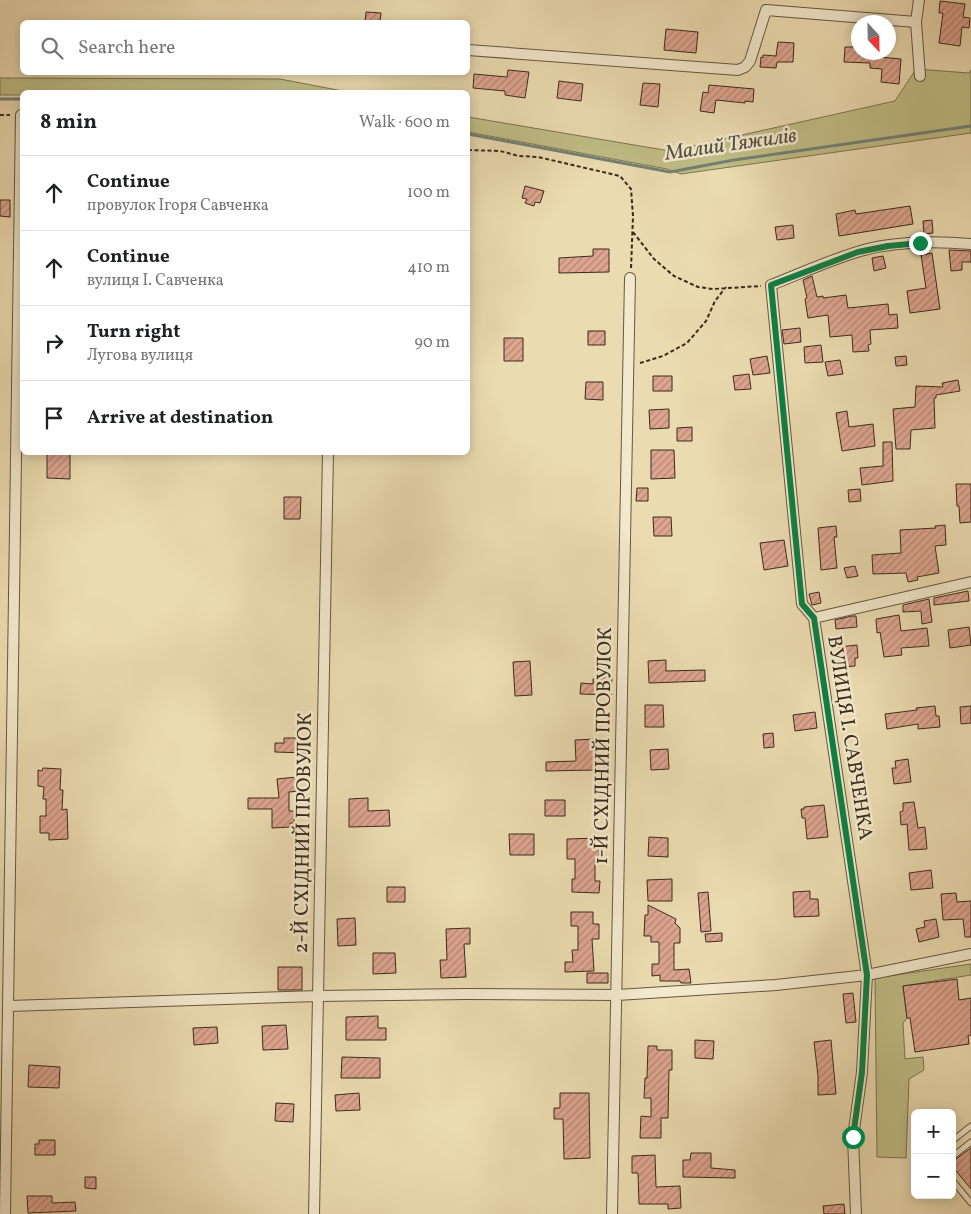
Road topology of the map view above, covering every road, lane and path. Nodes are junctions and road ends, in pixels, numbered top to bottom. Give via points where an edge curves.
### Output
1 (919, 0) edge
2 (916, 22) junction
3 (470, 50) edge
4 (920, 76) dead end
5 (470, 150) edge
6 (632, 232) junction
7 (971, 244) edge
8 (20, 258) edge
9 (630, 278) joint
10 (771, 285) junction
11 (726, 287) junction
12 (629, 368) junction
13 (328, 455) edge
14 (971, 582) edge
15 (814, 618) junction
16 (971, 954) edge
17 (867, 975) junction
18 (616, 995) junction
19 (318, 996) junction
20 (9, 1006) junction
21 (971, 1126) edge
22 (956, 1138) edge
23 (971, 1142) edge
24 (956, 1154) edge
25 (956, 1185) edge
26 (971, 1203) edge
27 (5, 1214) edge
28 (314, 1214) edge
29 (612, 1214) edge
30 (856, 1214) edge

1 - 2 street
2 - 3 street via 766,10 750,61 738,70
2 - 4 street
5 - 6 path via 538,157 620,176 632,189
6 - 9 path
6 - 11 path via 654,259 674,276 698,287
7 - 10 street via 920,243 873,248
8 - 20 street
9 - 12 street, 1-Й СХІДНИЙ ПРОВУЛОК
10 - 11 path
10 - 15 street, ВУЛИЦЯ І. САВЧЕНКА via 802,604
11 - 12 path via 687,343
12 - 18 street, 1-Й СХІДНИЙ ПРОВУЛОК
13 - 19 street, 2-Й СХІДНИЙ ПРОВУЛОК
14 - 15 street
15 - 17 street, ВУЛИЦЯ І. САВЧЕНКА
16 - 17 street
17 - 18 street via 776,986
17 - 30 street, ВУЛИЦЯ І. САВЧЕНКА via 862,1072 853,1137
18 - 19 street
18 - 29 street, 1-Й СХІДНИЙ ПРОВУЛОК
19 - 20 street
19 - 28 street, 2-Й СХІДНИЙ ПРОВУЛОК
20 - 27 street
21 - 22 lane
23 - 24 lane
25 - 26 lane

